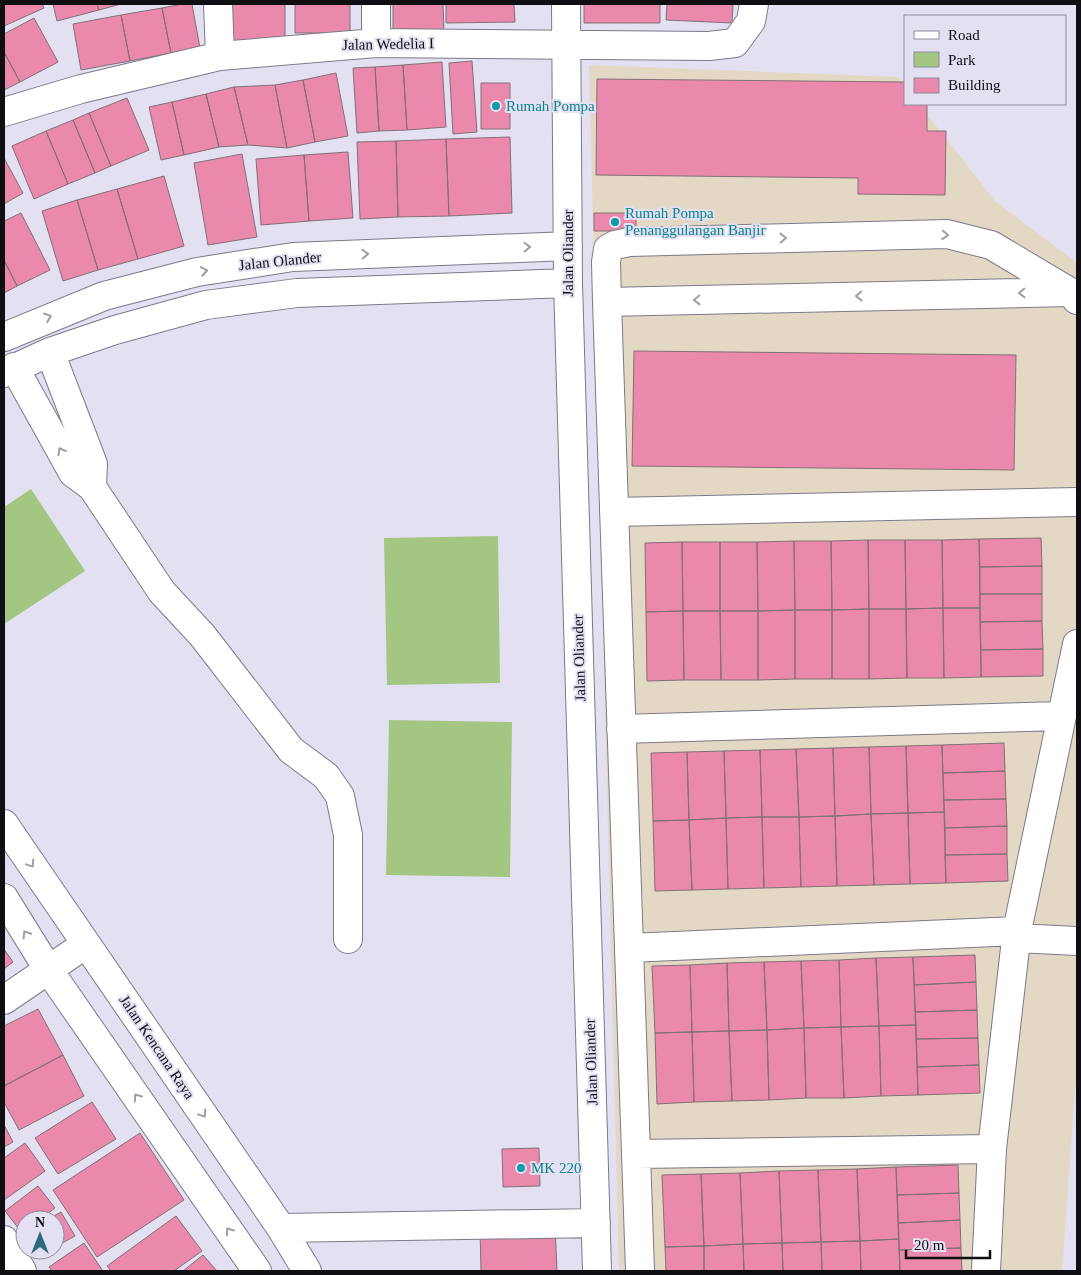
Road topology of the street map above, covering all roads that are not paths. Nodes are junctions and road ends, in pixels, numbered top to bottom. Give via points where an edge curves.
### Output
1 (218, 4) edge
2 (376, 4) edge
3 (566, 4) edge
4 (754, 4) edge
5 (376, 43) junction
6 (567, 44) junction
7 (220, 56) junction
8 (4, 112) edge
9 (568, 246) junction
10 (568, 283) junction
11 (1074, 296) edge
12 (607, 302) junction
13 (4, 337) edge
14 (50, 352) junction
15 (9, 370) edge
16 (74, 411) junction
17 (44, 423) junction
18 (92, 487) junction
19 (1077, 502) edge
20 (614, 512) junction
21 (1077, 644) edge
22 (1062, 716) junction
23 (621, 729) junction
24 (4, 824) edge
25 (4, 898) edge
26 (1077, 924) edge
27 (1017, 930) junction
28 (348, 939) dead end
29 (1077, 941) edge
30 (86, 944) junction
31 (629, 948) junction
32 (48, 969) junction
33 (4, 1000) edge
34 (992, 1149) junction
35 (636, 1154) junction
36 (596, 1223) junction
37 (281, 1228) junction
38 (4, 1240) edge
39 (22, 1271) edge
40 (257, 1271) edge
41 (307, 1271) edge
42 (597, 1271) edge
43 (640, 1271) edge
44 (986, 1271) edge

1 - 7 street
2 - 5 street
3 - 6 street, Jalan Oliander
4 - 6 street, Jalan Wedelia I via 751,21 735,43 709,46
5 - 6 street, Jalan Wedelia I
5 - 7 street, Jalan Wedelia I
6 - 9 street, Jalan Oliander
7 - 8 street, Jalan Wedelia I via 80,89
9 - 10 street, Jalan Oliander
13 -> 9 street, Jalan Olander via 104,296 197,272 294,257
10 - 14 street via 297,293 215,304 115,330
10 - 36 street, Jalan Oliander
11 -> 12 street
12 -> 11 street via 608,250 629,242 947,234 991,245
12 - 20 street
14 - 15 street
14 - 16 street
15 - 17 street
16 - 17 street
16 - 18 street via 94,464
18 -> 17 street via 73,473
18 - 28 street via 162,592 202,635 291,750 326,776 340,796 348,834
19 - 20 street
20 - 23 street
21 - 22 street
22 - 23 street
22 - 27 street
23 - 31 street
24 -> 30 street, Jalan Kencana Raya
32 -> 25 street
26 - 27 street
27 - 29 street
27 - 31 street
27 - 34 street
30 - 32 street
30 -> 37 street, Jalan Kencana Raya
31 - 35 street
32 - 33 street
40 -> 32 street
34 - 35 street
34 - 44 street
35 - 43 street
36 - 37 street
36 - 42 street, Jalan Oliander
37 - 41 street, Jalan Kencana Raya
38 - 39 street

